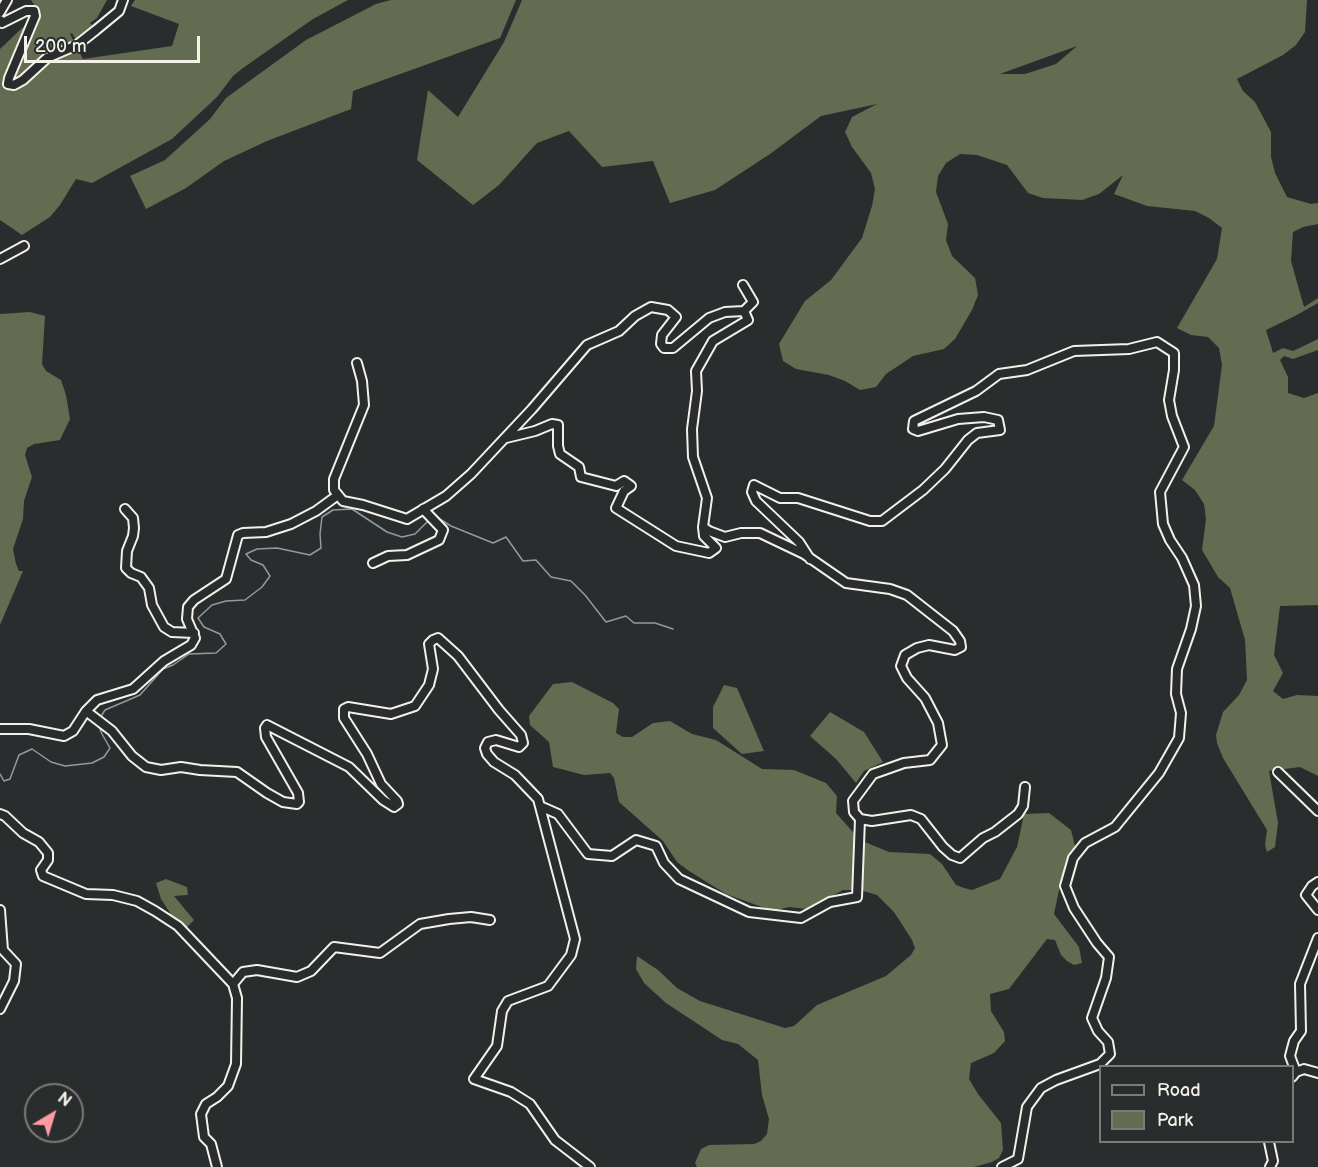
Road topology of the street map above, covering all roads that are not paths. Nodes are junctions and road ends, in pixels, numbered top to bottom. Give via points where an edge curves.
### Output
1 (7, 0) edge
2 (123, 0) edge
3 (0, 12) edge
4 (0, 20) edge
5 (24, 246) dead end
6 (0, 260) edge
7 (743, 285) dead end
8 (744, 311) junction
9 (357, 363) dead end
10 (505, 439) junction
11 (338, 495) junction
12 (125, 508) dead end
13 (423, 509) junction
14 (703, 527) junction
15 (810, 559) junction
16 (373, 563) dead end
17 (194, 633) junction
18 (86, 711) junction
19 (0, 729) edge
20 (1278, 772) dead end
21 (1024, 788) dead end
22 (542, 807) junction
23 (1318, 811) edge
24 (0, 814) edge
25 (860, 819) junction
26 (1318, 882) edge
27 (0, 910) edge
28 (1318, 910) edge
29 (490, 920) dead end
30 (1318, 938) edge
31 (233, 984) junction
32 (0, 1009) edge
33 (1292, 1065) edge
34 (1318, 1073) edge
35 (1294, 1075) edge
36 (1269, 1143) edge
37 (217, 1167) edge
38 (590, 1167) edge
39 (1002, 1167) edge
40 (1270, 1167) edge

1 - 3 street
2 - 4 street via 118,11 77,45 47,58 14,85 8,84 9,78 34,11 2,23
5 - 6 street
7 - 8 street via 753,303
8 - 10 street via 709,318 674,348 661,344 662,335 676,317 668,310 651,308 635,316 619,331 587,345
8 - 14 street via 748,320 713,341 696,371 693,457 707,498
9 - 11 street via 364,405 334,479
10 - 13 street via 463,482
10 - 14 street via 558,425 560,454 579,467 581,477 616,486 624,481 631,486 616,508 676,546 709,554 716,548 704,536
11 - 13 street via 343,501 407,519
11 - 17 street via 291,524 238,535 226,579 188,607 187,619
12 - 17 street via 133,518 134,528 126,568 141,577 149,588 152,605 164,627 172,632
13 - 16 street via 443,530 439,540 407,555 388,556
14 - 15 street via 725,537 760,533
15 - 25 street via 846,583 907,595 960,641 961,647 955,651 929,645 905,655 901,666 938,723 942,745 930,760 904,763 873,774 853,801 854,812
15 - 39 street via 799,542 756,501 754,485 780,498 798,498 882,521 923,490 977,433 1000,430 998,420 984,417 958,419 918,431 914,421 976,391 999,374 1027,370 1074,351 1129,349 1156,342 1174,352 1169,400 1184,447 1160,492 1163,524 1194,585 1196,606 1177,669 1179,738 1159,773 1115,826 1085,843 1072,858 1065,886 1086,928 1108,957 1106,978 1092,1018 1108,1042 1110,1054 1100,1064 1041,1088 1027,1107 1018,1159
17 - 18 street via 191,645 164,661 134,689 97,700
18 - 19 street via 74,731 64,736 30,729
18 - 22 street via 112,731 146,767 237,772 283,802 297,804 298,793 266,736 267,725 350,767 394,807 397,801 381,784 344,718 344,710 348,707 391,714 415,706 429,685 433,669 429,644 438,638 458,656 521,735 523,743 519,747 496,740 488,742 487,754 515,775
20 - 23 street
21 - 25 street via 1023,806 1018,814 960,858 943,847 921,819 911,814 872,821
22 - 25 street via 558,814 588,854 612,856 636,840 656,846 664,863 679,879 749,912 801,918 830,902 857,897
22 - 38 street via 575,939 571,956 548,986 508,1001 502,1011 497,1046 474,1079 511,1092 530,1104 555,1140
24 - 31 street via 48,853 41,870 43,876 86,894 113,895 155,911 178,926
26 - 28 street via 1306,895
27 - 32 street via 3,950 16,964 14,981
29 - 31 street via 449,919 420,924 380,953 334,947 311,971 297,976 257,970 243,972
30 - 33 street via 1300,984 1301,1031 1294,1041
31 - 37 street via 237,998 236,1064 228,1086 206,1104 201,1114 204,1137 211,1144
34 - 35 street via 1304,1069
36 - 40 street via 1273,1161

